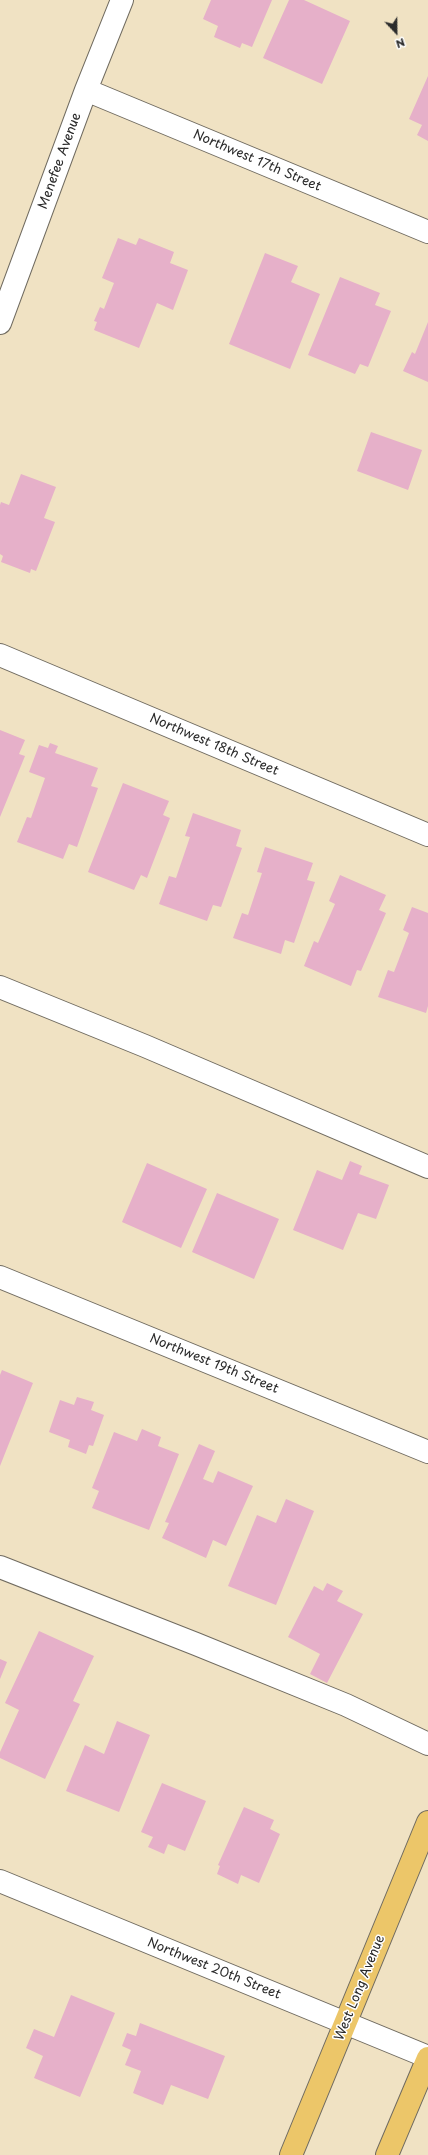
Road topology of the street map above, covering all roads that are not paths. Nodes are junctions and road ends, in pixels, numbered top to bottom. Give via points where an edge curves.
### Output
1 (122, 0) edge
2 (86, 90) junction
3 (428, 232) edge
4 (0, 323) edge
5 (0, 655) edge
6 (428, 835) edge
7 (0, 987) edge
8 (428, 1167) edge
9 (0, 1277) edge
10 (428, 1452) edge
11 (0, 1567) edge
12 (428, 1744) edge
13 (428, 1822) edge
14 (0, 1880) edge
15 (346, 2023) junction
16 (428, 2057) edge
17 (291, 2155) edge
18 (387, 2155) edge

1 - 2 street, Menefee Avenue
2 - 3 street, Northwest 17th Street
2 - 4 street, Menefee Avenue
5 - 6 street, Northwest 18th Street
7 - 8 street
9 - 10 street, Northwest 19th Street
11 - 12 street via 339,1702
13 - 15 main road, West Long Avenue
14 - 15 street, Northwest 20th Street
15 - 16 street, Northwest 20th Street
15 - 17 main road, West Long Avenue
16 - 18 main road

